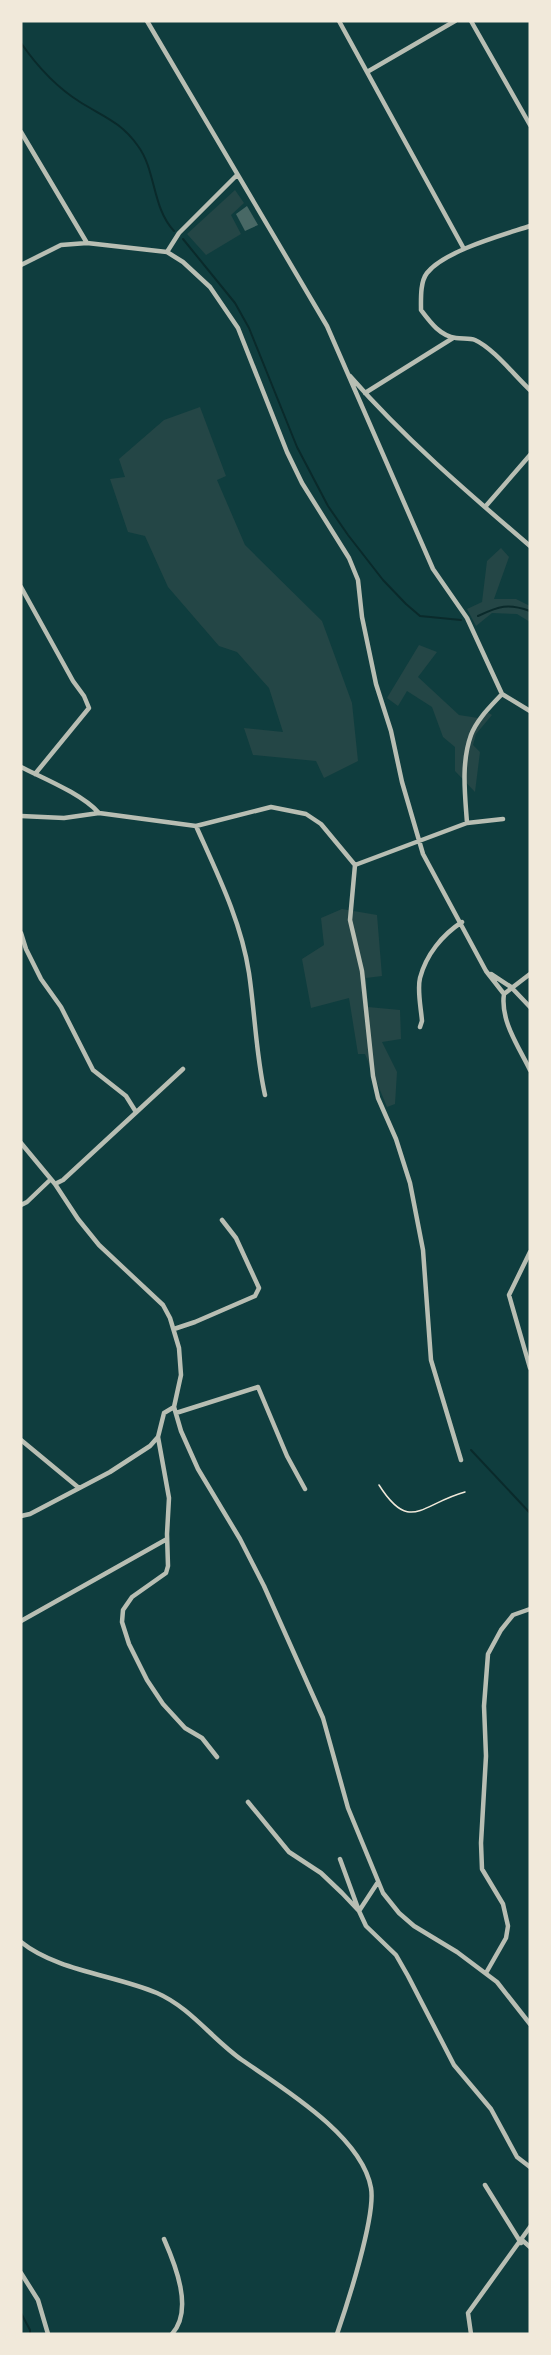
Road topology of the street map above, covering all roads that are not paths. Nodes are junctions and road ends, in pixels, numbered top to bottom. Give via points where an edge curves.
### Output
1 (147, 21) edge
2 (339, 21) edge
3 (454, 21) edge
4 (471, 21) edge
5 (367, 72) junction
6 (530, 125) edge
7 (21, 132) edge
8 (237, 175) junction
9 (530, 225) edge
10 (87, 243) junction
11 (464, 249) junction
12 (167, 252) junction
13 (21, 266) edge
14 (453, 338) junction
15 (346, 372) junction
16 (530, 390) edge
17 (365, 393) junction
18 (530, 455) edge
19 (485, 507) junction
20 (530, 546) edge
21 (21, 586) edge
22 (502, 694) junction
23 (530, 711) edge
24 (21, 767) edge
25 (35, 774) junction
26 (99, 813) junction
27 (21, 816) edge
28 (503, 819) dead end
29 (468, 823) junction
30 (196, 826) junction
31 (418, 840) junction
32 (355, 865) junction
33 (462, 922) junction
34 (21, 933) edge
35 (486, 970) junction
36 (530, 974) edge
37 (511, 987) junction
38 (504, 994) junction
39 (530, 1007) edge
40 (420, 1027) dead end
41 (183, 1069) dead end
42 (530, 1070) edge
43 (265, 1095) dead end
44 (136, 1112) junction
45 (21, 1143) edge
46 (51, 1179) junction
47 (55, 1184) junction
48 (21, 1204) edge
49 (222, 1220) dead end
50 (530, 1252) edge
51 (174, 1329) junction
52 (530, 1368) edge
53 (175, 1410) junction
54 (158, 1437) junction
55 (21, 1440) edge
56 (462, 1460) dead end
57 (79, 1488) junction
58 (305, 1489) dead end
59 (21, 1515) edge
60 (167, 1539) junction
61 (530, 1610) edge
62 (21, 1622) edge
63 (217, 1757) dead end
64 (248, 1802) dead end
65 (340, 1859) dead end
66 (378, 1882) junction
67 (359, 1911) junction
68 (21, 1942) edge
69 (486, 1973) junction
70 (530, 2024) edge
71 (530, 2167) edge
72 (485, 2185) dead end
73 (530, 2227) edge
74 (164, 2239) dead end
75 (521, 2242) junction
76 (530, 2247) edge
77 (21, 2273) edge
78 (48, 2334) edge
79 (174, 2334) edge
80 (337, 2334) edge
81 (471, 2334) edge

1 - 8 street
2 - 5 street
3 - 5 street
4 - 6 street
5 - 11 street
7 - 10 street
8 - 12 street via 179,233
8 - 15 street via 327,326
9 - 11 street
10 - 12 street
10 - 13 street via 61,245
11 - 14 street via 426,274 422,294 421,310 433,326
12 - 31 street via 210,287 238,328 286,452 349,558 358,580 376,684
14 - 16 street via 474,340
14 - 17 street
15 - 17 street
15 - 22 street via 433,569 467,618
17 - 19 street
18 - 19 street
19 - 20 street
21 - 25 street via 89,708
22 - 23 street
22 - 29 street via 481,717 465,759
24 - 25 street
25 - 26 street
26 - 27 street via 64,818
26 - 30 street
28 - 29 street
29 - 31 street
30 - 32 street via 271,807 306,814 321,824
30 - 43 street via 231,904 249,971
31 - 32 street
31 - 33 street
32 - 56 street via 350,920 362,971 373,1076 410,1183 427,1281 431,1360
33 - 35 street
33 - 40 street via 434,947 426,962 419,980
34 - 44 street via 41,979 61,1007 93,1070 126,1096
35 - 37 street
35 - 38 street
36 - 37 street
37 - 38 street
37 - 39 street
38 - 42 street via 506,1022
41 - 44 street
44 - 47 street
45 - 46 street
46 - 47 street
46 - 48 street
47 - 51 street via 99,1245 163,1305
49 - 51 street via 236,1238 260,1288 255,1296
50 - 52 street via 509,1295
51 - 53 street via 181,1375
53 - 54 street via 164,1413
53 - 58 street via 258,1387
53 - 66 street via 198,1469 240,1539 323,1718 348,1808
54 - 57 street via 134,1458
54 - 60 street via 169,1498
55 - 57 street
57 - 59 street
60 - 62 street
60 - 63 street via 166,1573 132,1598 123,1611 122,1622 129,1644 163,1704 185,1728 202,1738
61 - 69 street via 513,1616 488,1654 482,1869 503,1904 508,1926 507,1938
64 - 67 street via 289,1852 321,1873
65 - 67 street
66 - 67 street
66 - 69 street via 399,1913 414,1926
67 - 71 street via 366,1926 396,1955 454,2065 491,2109 517,2157
68 - 80 street via 54,1959 156,1993 187,2011 234,2054 309,2106 352,2149 365,2169 371,2190 370,2215
69 - 70 street
72 - 75 street
73 - 75 street
74 - 79 street via 180,2278 181,2311
75 - 76 street
75 - 81 street via 468,2313
77 - 78 street via 38,2300

